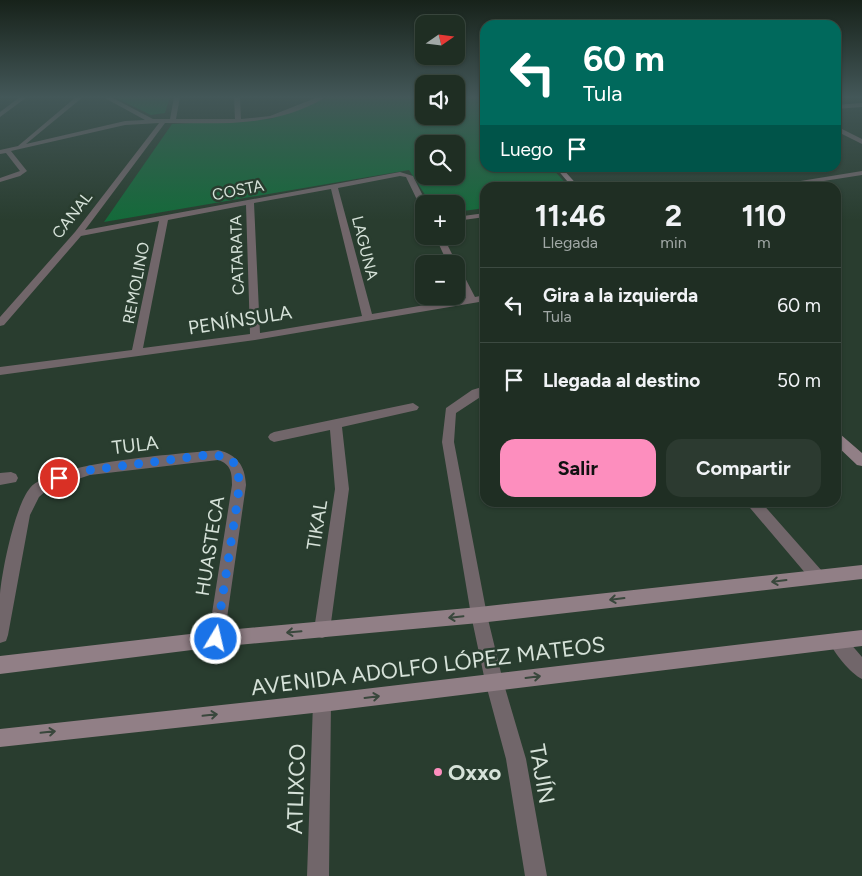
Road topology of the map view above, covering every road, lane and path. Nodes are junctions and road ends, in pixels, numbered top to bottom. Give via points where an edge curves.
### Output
1 (30, 138) edge
2 (59, 138) edge
3 (150, 138) edge
4 (19, 147) junction
5 (4, 151) edge
6 (563, 172) edge
7 (862, 174) edge
8 (0, 180) edge
9 (572, 182) edge
10 (804, 182) edge
11 (334, 185) junction
12 (419, 195) edge
13 (250, 202) junction
14 (480, 216) edge
15 (164, 218) junction
16 (465, 218) edge
17 (78, 234) junction
18 (465, 287) edge
19 (480, 299) edge
20 (472, 300) junction
21 (368, 318) junction
22 (0, 323) edge
23 (254, 337) junction
24 (137, 353) junction
25 (0, 372) edge
26 (480, 392) edge
27 (413, 407) dead end
28 (336, 425) junction
29 (274, 438) dead end
30 (841, 442) edge
31 (233, 461) joint
32 (862, 461) edge
33 (756, 507) edge
34 (862, 572) edge
35 (817, 576) junction
36 (479, 615) junction
37 (322, 630) junction
38 (0, 635) edge
39 (862, 638) edge
40 (216, 639) junction
41 (837, 641) junction
42 (0, 665) edge
43 (862, 670) edge
44 (494, 682) junction
45 (322, 703) junction
46 (0, 738) edge
47 (318, 876) edge
48 (536, 876) edge

1 - 4 street
2 - 4 street
3 - 17 street, CANAL
4 - 5 street
5 - 8 street via 24,170 21,174
6 - 9 main road
7 - 10 street
11 - 12 street, COSTA via 404,174 411,178
11 - 13 street, COSTA
11 - 21 street, LAGUNA
13 - 15 street, COSTA
13 - 23 street, CATARATA
14 - 16 street
15 - 17 street, COSTA
15 - 24 street, REMOLINO
17 - 22 street, CANAL
18 - 20 street
19 - 20 street, PENÍNSULA
20 - 21 street, PENÍNSULA
21 - 23 street, PENÍNSULA
23 - 24 street, PENÍNSULA
24 - 25 street, PENÍNSULA
26 - 36 street, TAJÍN via 450,411 448,442
27 - 28 street
28 - 29 street
28 - 37 street, TIKAL via 342,488
30 - 32 main road
31 - 38 street, TULA via 227,457 207,455 74,474 44,484 34,493 24,514
31 - 40 street, HUASTECA via 239,475 238,497
33 - 35 street
34 - 35 main road
35 -> 36 main road
36 -> 37 main road
36 - 44 street, TAJÍN
37 -> 40 main road
39 - 41 main road, AVENIDA ADOLFO LÓPEZ MATEOS
40 - 42 main road
41 - 43 street
44 -> 41 main road, AVENIDA ADOLFO LÓPEZ MATEOS
45 -> 44 main road, AVENIDA ADOLFO LÓPEZ MATEOS
44 - 48 street, TAJÍN via 516,759
46 -> 45 main road, AVENIDA ADOLFO LÓPEZ MATEOS
45 - 47 street, ATLIXCO

